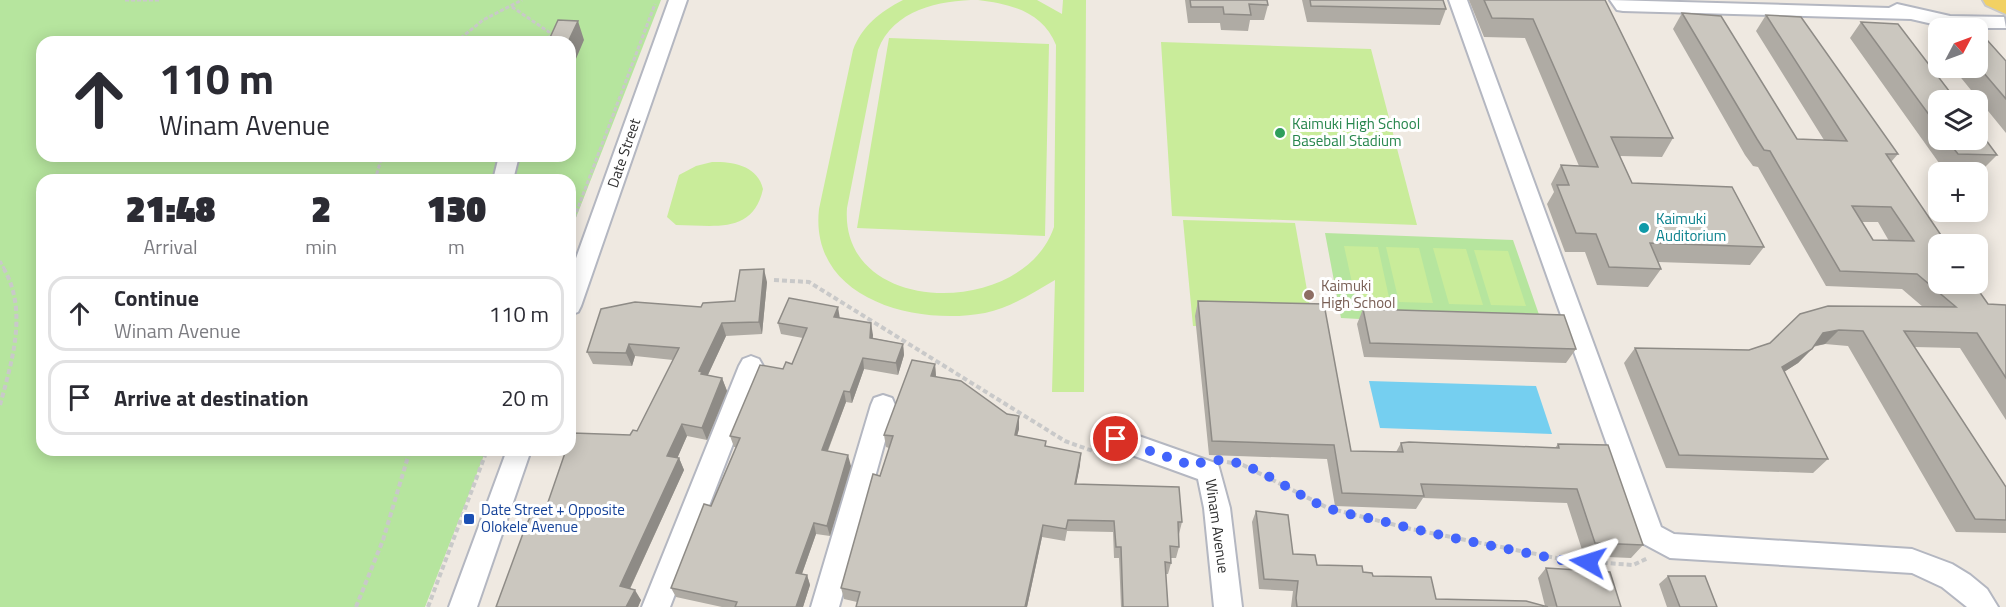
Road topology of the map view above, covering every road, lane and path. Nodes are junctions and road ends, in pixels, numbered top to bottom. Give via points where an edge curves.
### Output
1 (125, 0) edge
2 (159, 0) edge
3 (522, 0) edge
4 (656, 0) edge
5 (678, 0) edge
6 (1458, 0) edge
7 (1619, 0) edge
8 (1876, 0) edge
9 (512, 7) junction
10 (2002, 12) edge
11 (1911, 14) junction
12 (464, 36) edge
13 (550, 36) edge
14 (576, 213) edge
15 (0, 261) edge
16 (774, 280) dead end
17 (576, 289) edge
18 (751, 366) dead end
19 (0, 405) edge
20 (883, 405) dead end
21 (1114, 449) joint
22 (408, 456) edge
23 (485, 456) edge
24 (517, 456) edge
25 (1194, 467) junction
26 (1670, 546) junction
27 (356, 607) edge
28 (428, 607) edge
29 (464, 607) edge
30 (656, 607) edge
31 (825, 607) edge
32 (1228, 607) edge
33 (1984, 607) edge

1 - 2 path
3 - 9 path
4 - 14 path
5 - 17 street, Date Street
6 - 26 street via 1651,535
7 - 11 street via 1623,6
8 - 11 street
9 - 12 path
9 - 13 path
10 - 11 street via 1972,24 1934,22
15 - 19 path via 9,274 17,306 15,349
16 - 21 path via 809,282 1065,441
18 - 30 street
20 - 31 street
21 - 25 street
22 - 27 path via 383,540
23 - 28 path
24 - 29 street
25 - 26 path via 1202,462 1223,461 1243,465 1328,508 1566,561 1633,565
25 - 32 street, Winam Avenue via 1217,508
26 - 33 street via 1912,561 1942,571

